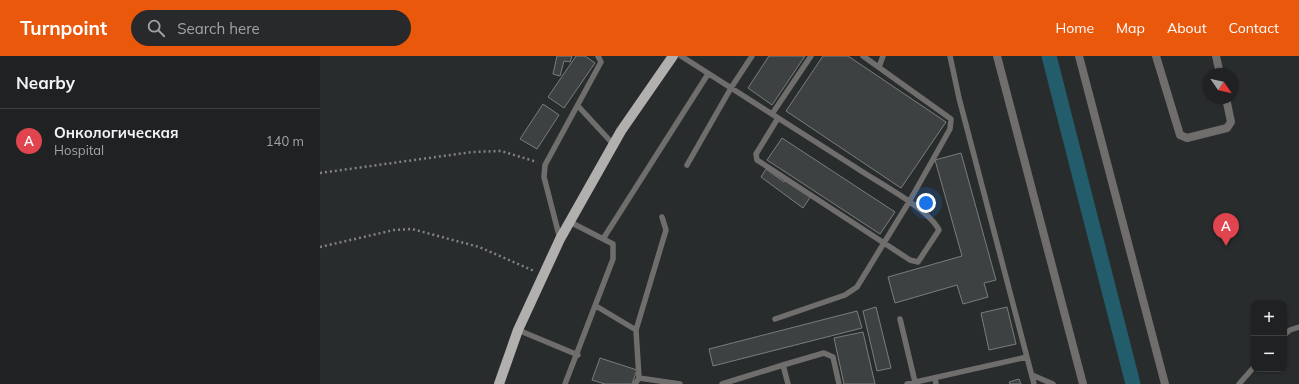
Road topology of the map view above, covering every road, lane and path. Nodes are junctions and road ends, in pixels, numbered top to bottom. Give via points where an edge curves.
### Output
1 (598, 56) edge
2 (672, 56) edge
3 (681, 56) edge
4 (752, 56) edge
5 (811, 56) edge
6 (863, 56) edge
7 (883, 56) edge
8 (950, 56) edge
9 (997, 56) edge
10 (1079, 56) edge
11 (1156, 56) edge
12 (1216, 56) edge
13 (879, 67) junction
14 (1219, 68) edge
15 (708, 74) junction
16 (731, 88) junction
17 (1227, 104) edge
18 (578, 106) junction
19 (772, 114) junction
20 (778, 118) junction
21 (614, 145) junction
22 (545, 165) junction
23 (687, 165) dead end
24 (320, 172) edge
25 (909, 202) junction
26 (662, 217) dead end
27 (570, 222) junction
28 (560, 239) junction
29 (603, 239) junction
30 (884, 243) junction
31 (320, 247) edge
32 (543, 275) junction
33 (596, 306) junction
34 (775, 319) dead end
35 (900, 319) dead end
36 (1299, 327) edge
37 (518, 330) junction
38 (636, 330) junction
39 (1287, 332) edge
40 (578, 355) junction
41 (1027, 357) junction
42 (783, 365) junction
43 (1251, 371) edge
44 (1032, 375) junction
45 (639, 378) junction
46 (935, 378) junction
47 (915, 382) junction
48 (499, 384) edge
49 (565, 384) edge
50 (635, 384) edge
51 (680, 384) edge
52 (722, 384) edge
53 (788, 384) edge
54 (838, 384) edge
55 (907, 384) edge
56 (936, 384) edge
57 (1034, 384) edge
58 (1053, 384) edge
59 (1083, 384) edge
60 (1165, 384) edge
61 (1240, 384) edge

1 - 18 lane via 601,62
2 - 21 main road
3 - 15 lane
4 - 16 lane
5 - 19 lane
6 - 13 lane
7 - 13 lane
8 - 41 lane
9 - 59 street
10 - 60 street
11 - 17 street via 1180,135 1186,138 1226,128 1231,122
12 - 14 street
13 - 25 lane via 952,119 950,129
15 - 16 lane
15 - 29 lane
16 - 19 lane
16 - 23 lane
18 - 21 lane
18 - 22 lane
19 - 20 lane
20 - 25 lane
20 - 30 lane via 756,154 757,160
21 - 27 main road
22 - 24 path via 501,151 472,152
22 - 28 lane via 544,177
25 - 30 lane
25 - 30 lane via 935,222 939,230 918,262 910,260
26 - 38 lane via 666,230
27 - 28 main road
27 - 29 lane
28 - 32 main road
29 - 33 lane via 613,244 613,259
30 - 34 lane via 857,286 845,295
31 - 32 path via 394,230 412,229 479,247
32 - 37 main road
33 - 38 lane
33 - 40 lane
35 - 47 lane
36 - 39 lane
37 - 40 lane
37 - 48 main road
38 - 45 lane
40 - 49 lane
41 - 44 lane
41 - 46 lane
42 - 52 lane
42 - 53 lane
42 - 54 lane via 824,354 833,358
43 - 61 lane
44 - 57 lane
44 - 58 lane
45 - 50 lane
45 - 51 lane
46 - 47 lane
46 - 56 lane
47 - 55 lane

